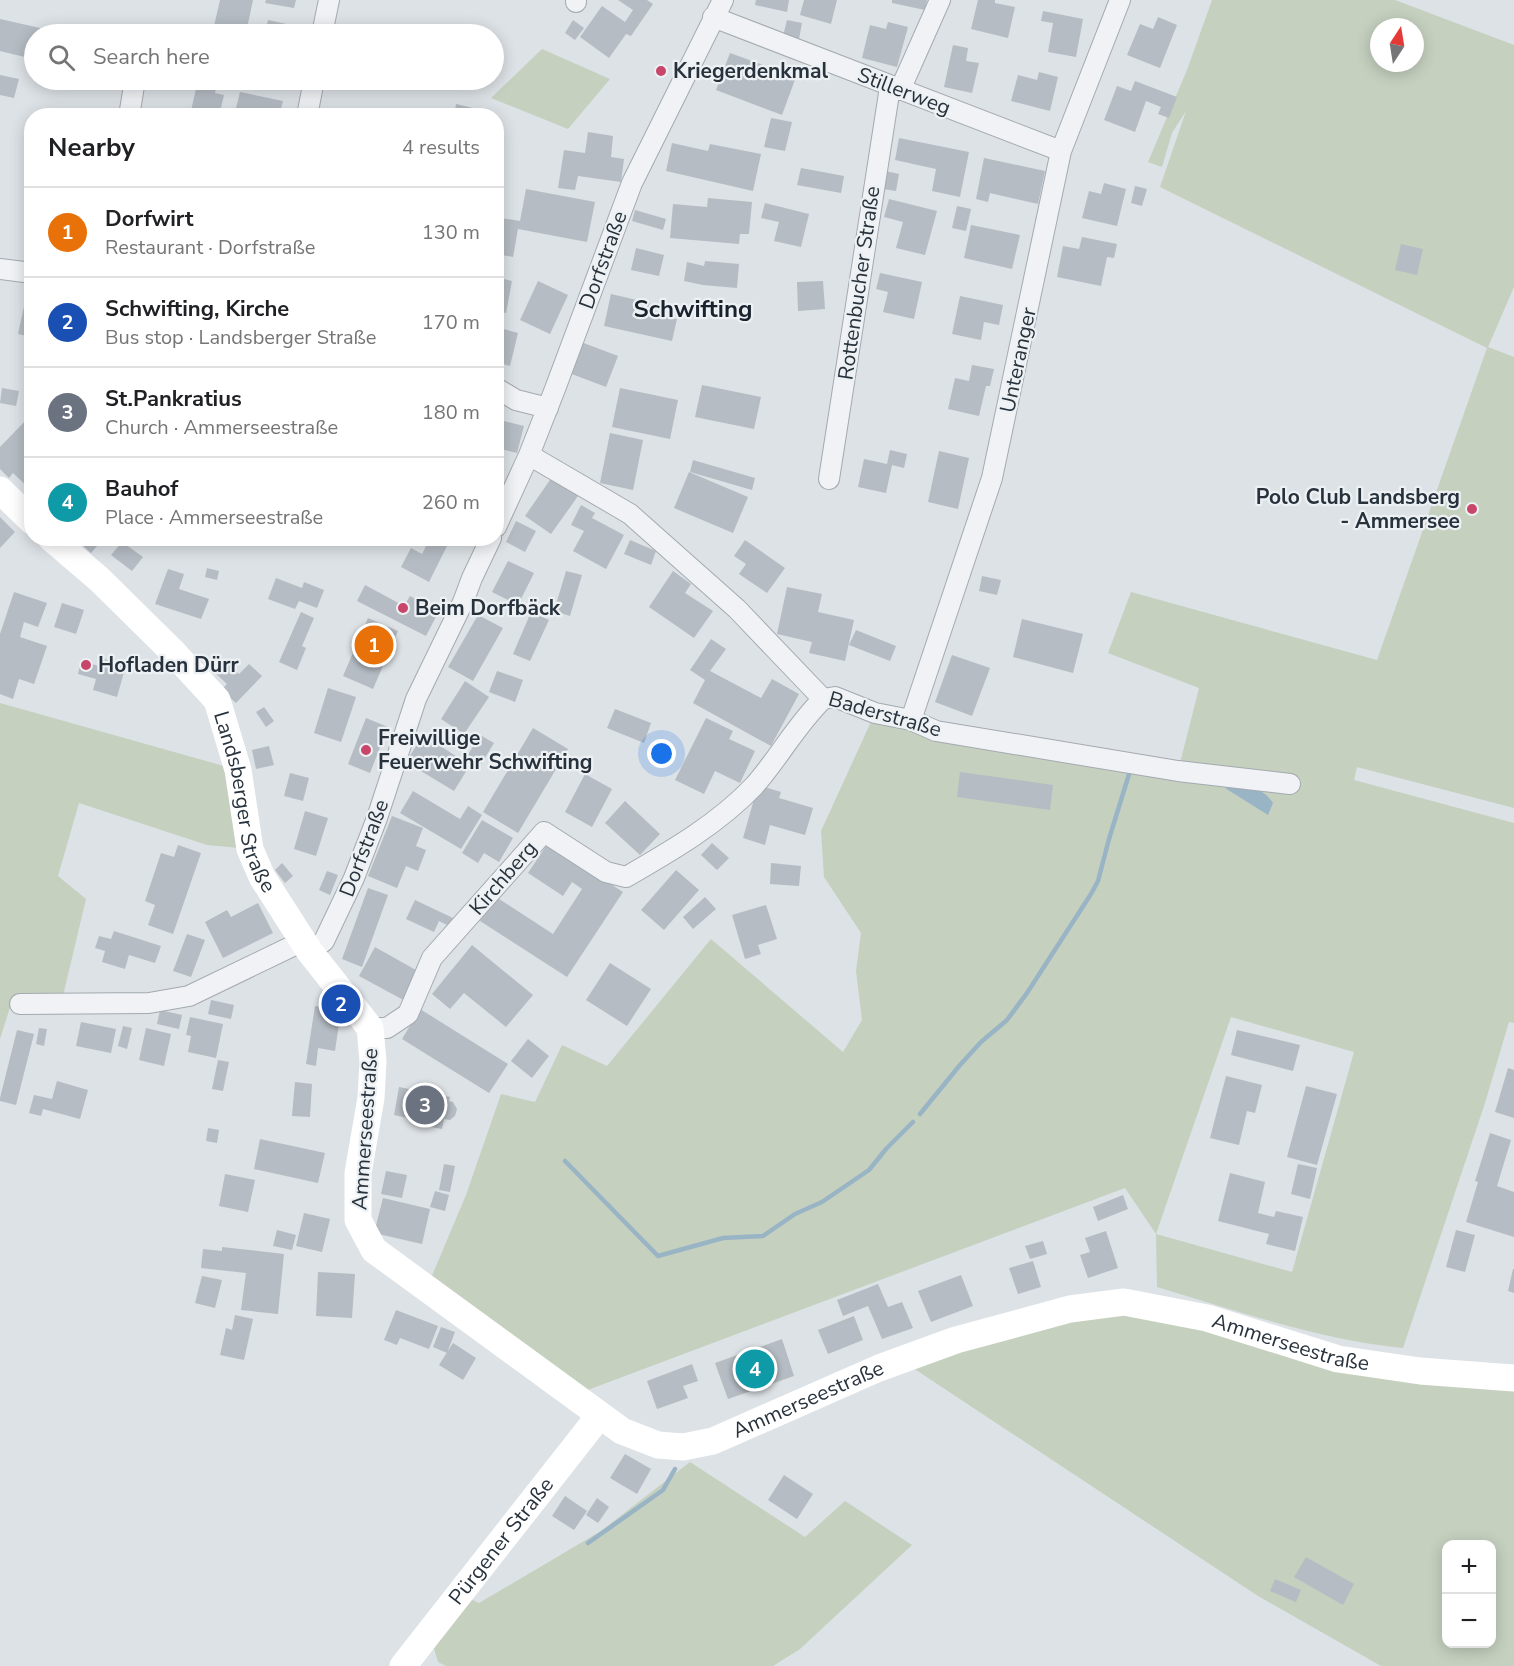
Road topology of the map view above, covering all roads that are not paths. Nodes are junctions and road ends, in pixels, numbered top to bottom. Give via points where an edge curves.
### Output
1 (329, 0) edge
2 (723, 0) edge
3 (940, 0) edge
4 (1120, 0) edge
5 (713, 17) junction
6 (324, 24) edge
7 (895, 88) junction
8 (133, 90) edge
9 (312, 90) edge
10 (130, 108) edge
11 (309, 108) edge
12 (1061, 151) junction
13 (0, 269) edge
14 (24, 272) edge
15 (504, 393) edge
16 (548, 408) junction
17 (529, 455) junction
18 (829, 479) dead end
19 (0, 490) edge
20 (504, 510) edge
21 (24, 513) edge
22 (60, 546) edge
23 (486, 546) edge
24 (824, 699) junction
25 (912, 720) junction
26 (1290, 783) dead end
27 (306, 946) junction
28 (20, 1004) dead end
29 (370, 1028) junction
30 (1514, 1378) edge
31 (600, 1415) junction
32 (403, 1666) edge

1 - 6 street
2 - 5 street, Dorfstraße
3 - 7 street, Rottenbucher Straße
4 - 12 street, Unteranger
5 - 7 street, Stillerweg
5 - 16 street, Dorfstraße via 632,183
7 - 12 street, Stillerweg
7 - 18 street, Rottenbucher Straße
8 - 10 street
9 - 11 street
12 - 25 street, Unteranger via 992,478
13 - 14 street
15 - 16 street
16 - 17 street, Dorfstraße
17 - 20 street, Dorfstraße
17 - 24 street, Baderstraße via 630,514 737,609
19 - 21 street
22 - 27 street, Landsberger Straße via 104,584 217,700 238,770 250,849 262,877
23 - 27 street, Dorfstraße via 464,602 416,699 354,878 324,941
24 - 25 street, Baderstraße via 835,697 875,713
24 - 29 street, Kirchberg via 808,713 755,785 730,808 706,828 626,877 606,872 544,832 432,958 408,1014 387,1028
25 - 26 street, Baderstraße via 936,730 1179,771
27 - 28 street via 189,996 149,1003
27 - 29 street, Landsberger Straße
29 - 31 street, Ammerseestraße via 374,1061 358,1173 358,1220 374,1250
30 - 31 street, Ammerseestraße via 1420,1371 1338,1359 1207,1318 1124,1302 1070,1309 956,1340 879,1368 713,1441 683,1448 658,1445 622,1431
31 - 32 street, Pürgener Straße

